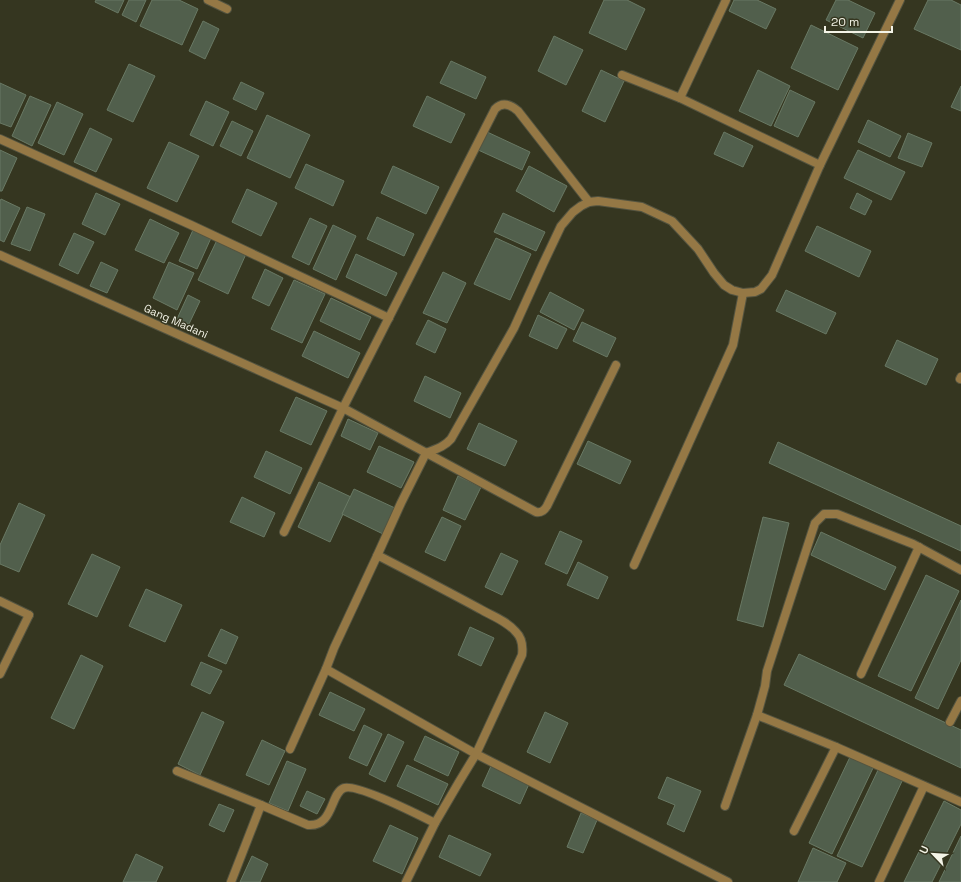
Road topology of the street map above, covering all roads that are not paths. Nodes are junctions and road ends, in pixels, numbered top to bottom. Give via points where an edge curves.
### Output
1 (208, 0) edge
2 (726, 0) edge
3 (900, 0) edge
4 (227, 9) dead end
5 (622, 75) dead end
6 (680, 98) junction
7 (0, 139) edge
8 (820, 165) junction
9 (589, 202) junction
10 (0, 255) edge
11 (743, 293) junction
12 (389, 318) junction
13 (616, 365) dead end
14 (343, 408) junction
15 (426, 453) junction
16 (284, 532) dead end
17 (919, 547) junction
18 (377, 556) junction
19 (634, 566) dead end
20 (961, 570) edge
21 (0, 601) edge
22 (326, 669) junction
23 (0, 674) edge
24 (861, 674) dead end
25 (961, 701) edge
26 (757, 715) junction
27 (950, 722) dead end
28 (836, 748) junction
29 (290, 749) dead end
30 (476, 754) junction
31 (177, 771) dead end
32 (924, 786) junction
33 (961, 802) edge
34 (261, 805) junction
35 (725, 806) dead end
36 (435, 823) junction
37 (794, 831) dead end
38 (231, 882) edge
39 (406, 882) edge
40 (728, 882) edge
41 (879, 882) edge

1 - 4 street
2 - 6 street
3 - 8 street
5 - 6 street
6 - 8 street
7 - 12 street
8 - 11 street via 772,276 761,289
9 - 11 street via 642,207 672,221 698,249 724,285
9 - 12 street via 518,111 505,104 498,106
9 - 15 street via 573,212 561,226 514,328 451,438 441,447
10 - 14 street, Gang Madani
11 - 19 street via 733,345
12 - 14 street
13 - 15 street, Gang Madani via 542,512 536,512
14 - 15 street, Gang Madani
14 - 16 street
15 - 18 street
17 - 20 street
17 - 24 street
17 - 26 street via 837,514 824,514 815,523 767,671
18 - 22 street
18 - 30 street via 509,625 522,641 522,655
21 - 23 street via 29,615
22 - 29 street
22 - 30 street
25 - 27 street
26 - 28 street
26 - 35 street
28 - 32 street
28 - 37 street
30 - 36 street
30 - 40 street
31 - 34 street
32 - 33 street
32 - 41 street
34 - 36 street via 314,826 328,815 341,790 350,788 382,799
34 - 38 street
36 - 39 street

